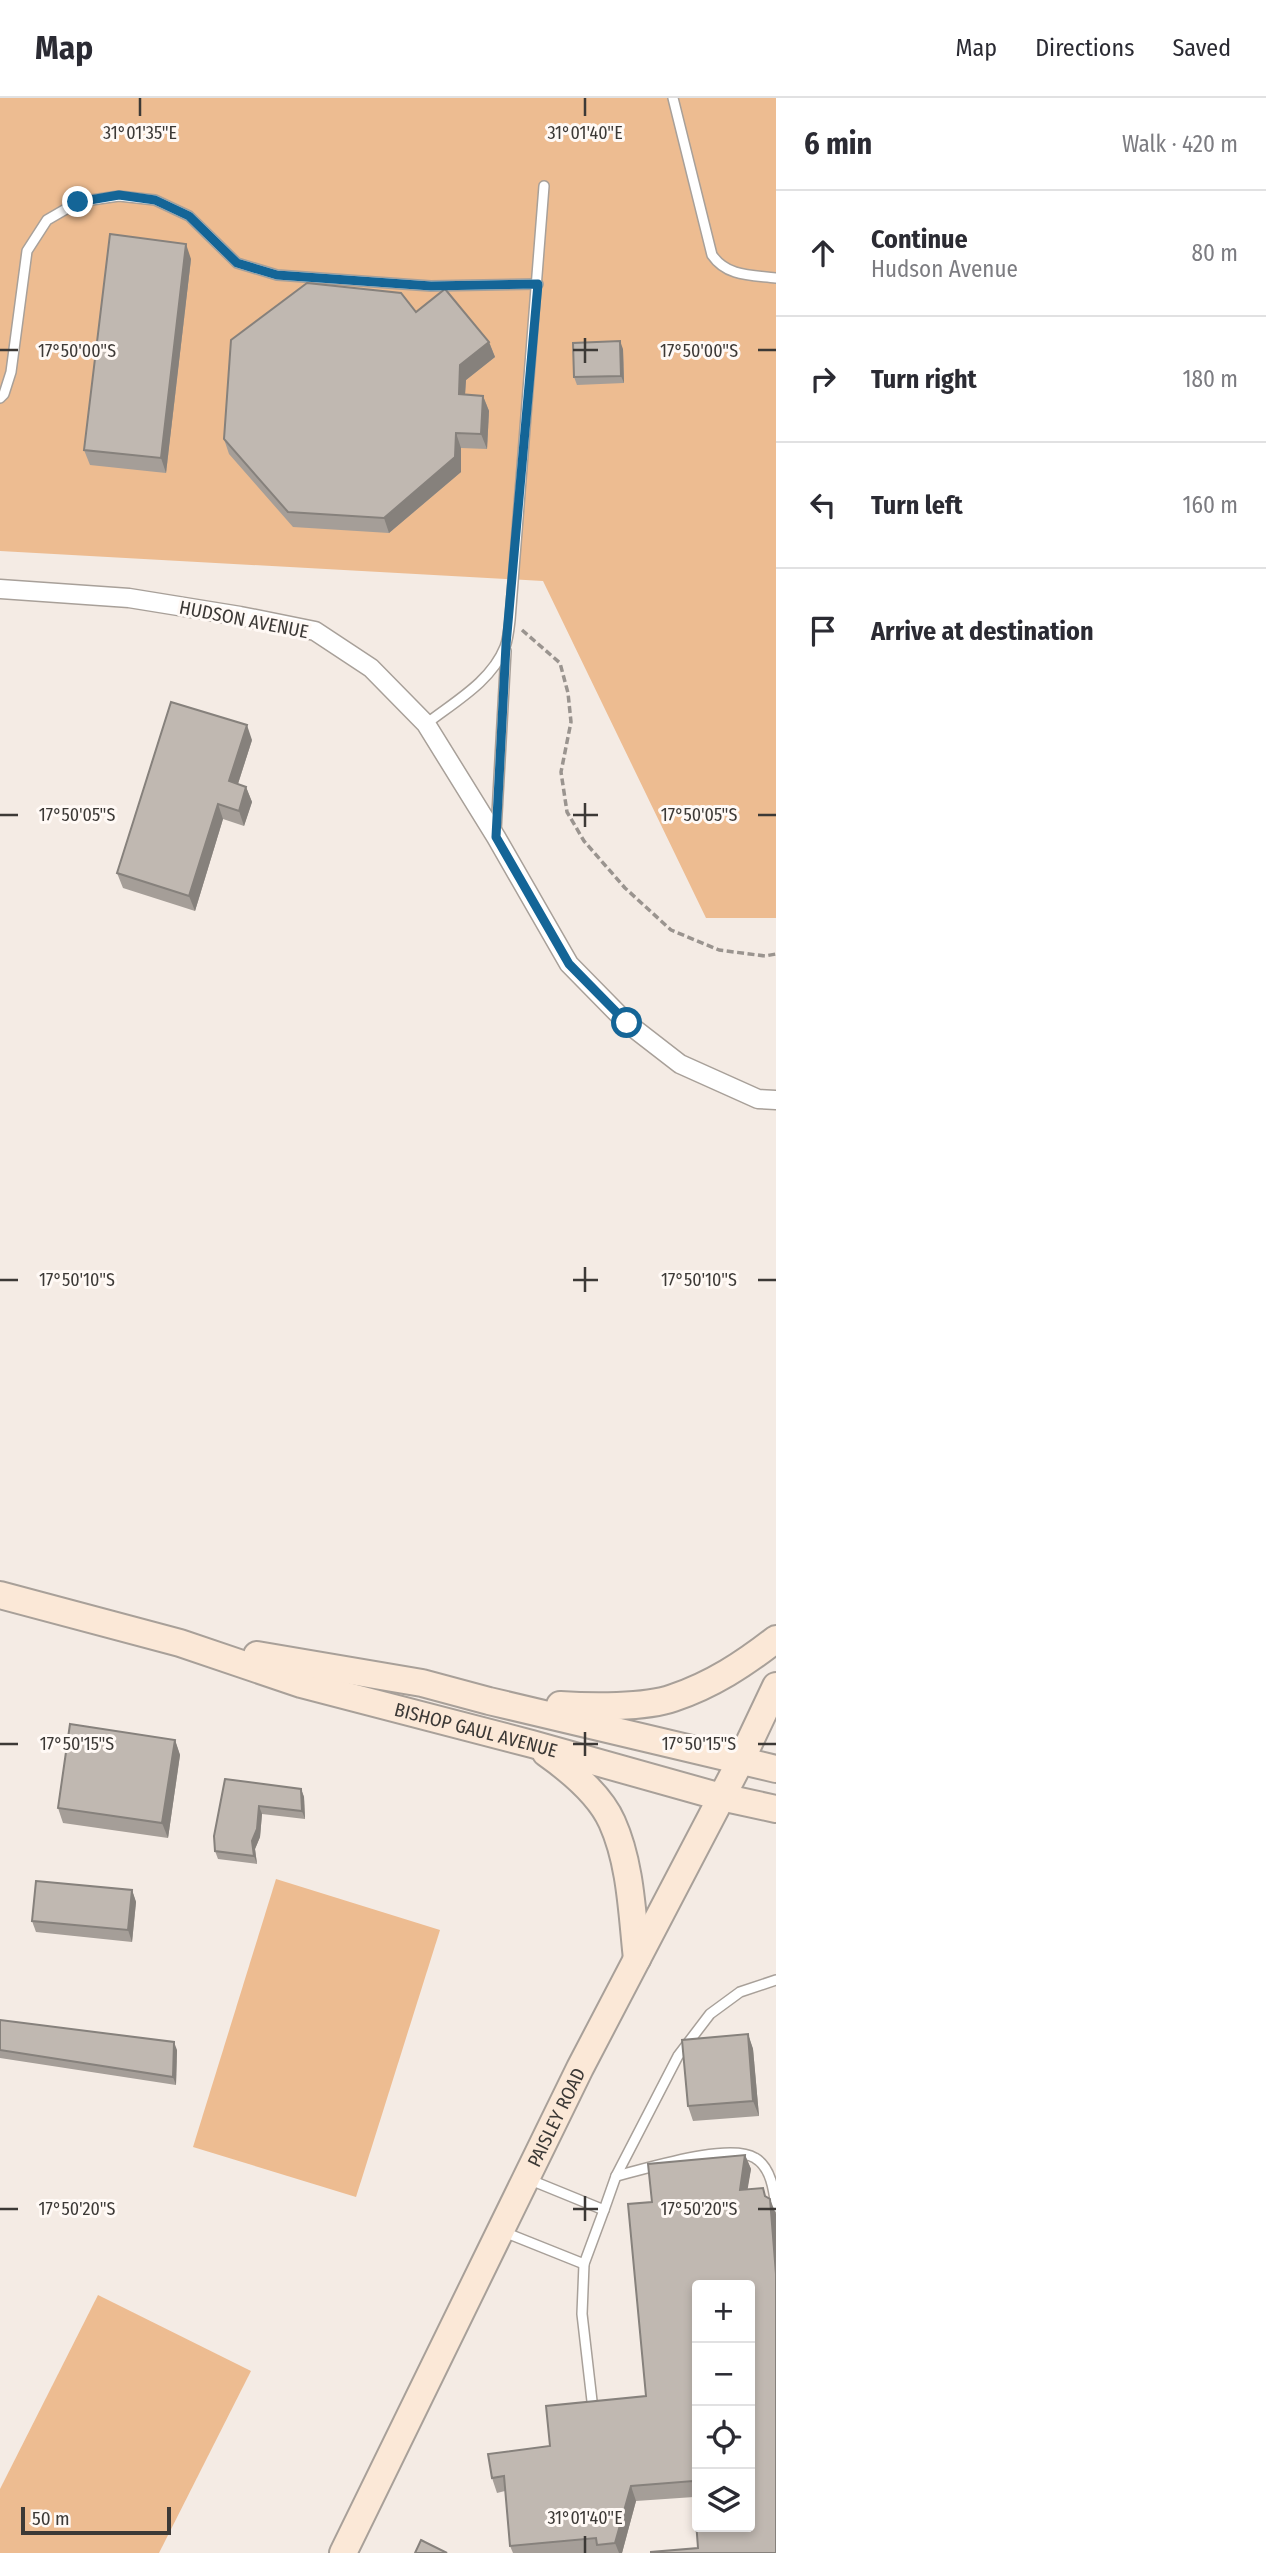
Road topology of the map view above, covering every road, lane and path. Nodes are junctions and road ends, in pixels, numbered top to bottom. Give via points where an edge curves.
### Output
1 (673, 98) edge
2 (544, 186) dead end
3 (776, 278) edge
4 (538, 284) junction
5 (0, 398) edge
6 (0, 589) edge
7 (510, 620) junction
8 (506, 645) junction
9 (426, 724) junction
10 (496, 837) junction
11 (776, 954) edge
12 (776, 1100) edge
13 (0, 1595) edge
14 (776, 1639) edge
15 (180, 1643) junction
16 (776, 1686) edge
17 (489, 1701) junction
18 (532, 1744) junction
19 (741, 1760) junction
20 (776, 1769) edge
21 (721, 1797) junction
22 (776, 1810) edge
23 (637, 1959) junction
24 (776, 1980) edge
25 (616, 2176) junction
26 (527, 2178) junction
27 (776, 2207) edge
28 (604, 2210) junction
29 (501, 2231) junction
30 (584, 2264) junction
31 (592, 2401) edge
32 (342, 2553) edge

1 - 3 lane via 712,255 731,271
2 - 4 lane
4 - 5 lane via 431,286 277,275 237,263 189,216 155,200 119,195 78,202 47,220 27,251 11,372
4 - 7 lane
6 - 9 street, HUDSON AVENUE via 129,598 315,631 372,668
7 - 8 lane
7 - 11 path via 561,663 571,722 561,772 566,812 583,841 671,930 719,950
8 - 9 lane via 481,682
8 - 10 lane
9 - 10 street, HUDSON AVENUE
10 - 12 street, HUDSON AVENUE via 569,964 627,1023 680,1064 758,1099
13 - 15 main road, BISHOP GAUL AVENUE
14 - 17 main road via 741,1665 671,1699 590,1707
15 - 17 main road, BISHOP GAUL AVENUE via 398,1678
15 - 18 main road, BISHOP GAUL AVENUE via 301,1684
16 - 19 main road, PAISLEY ROAD
17 - 19 main road, BISHOP GAUL AVENUE
18 - 21 main road, BISHOP GAUL AVENUE
18 - 23 main road via 587,1787 612,1821 629,1888
19 - 20 main road, BISHOP GAUL AVENUE
19 - 21 main road, PAISLEY ROAD
21 - 22 main road, BISHOP GAUL AVENUE
21 - 23 main road, PAISLEY ROAD
23 - 26 main road, PAISLEY ROAD
24 - 25 lane via 740,1992 710,2014 678,2056
25 - 27 lane via 690,2157 733,2152 755,2158 767,2171
25 - 28 lane
26 - 28 lane
26 - 29 main road, PAISLEY ROAD
28 - 30 lane
29 - 30 lane
29 - 32 main road, PAISLEY ROAD
30 - 31 lane via 582,2314

